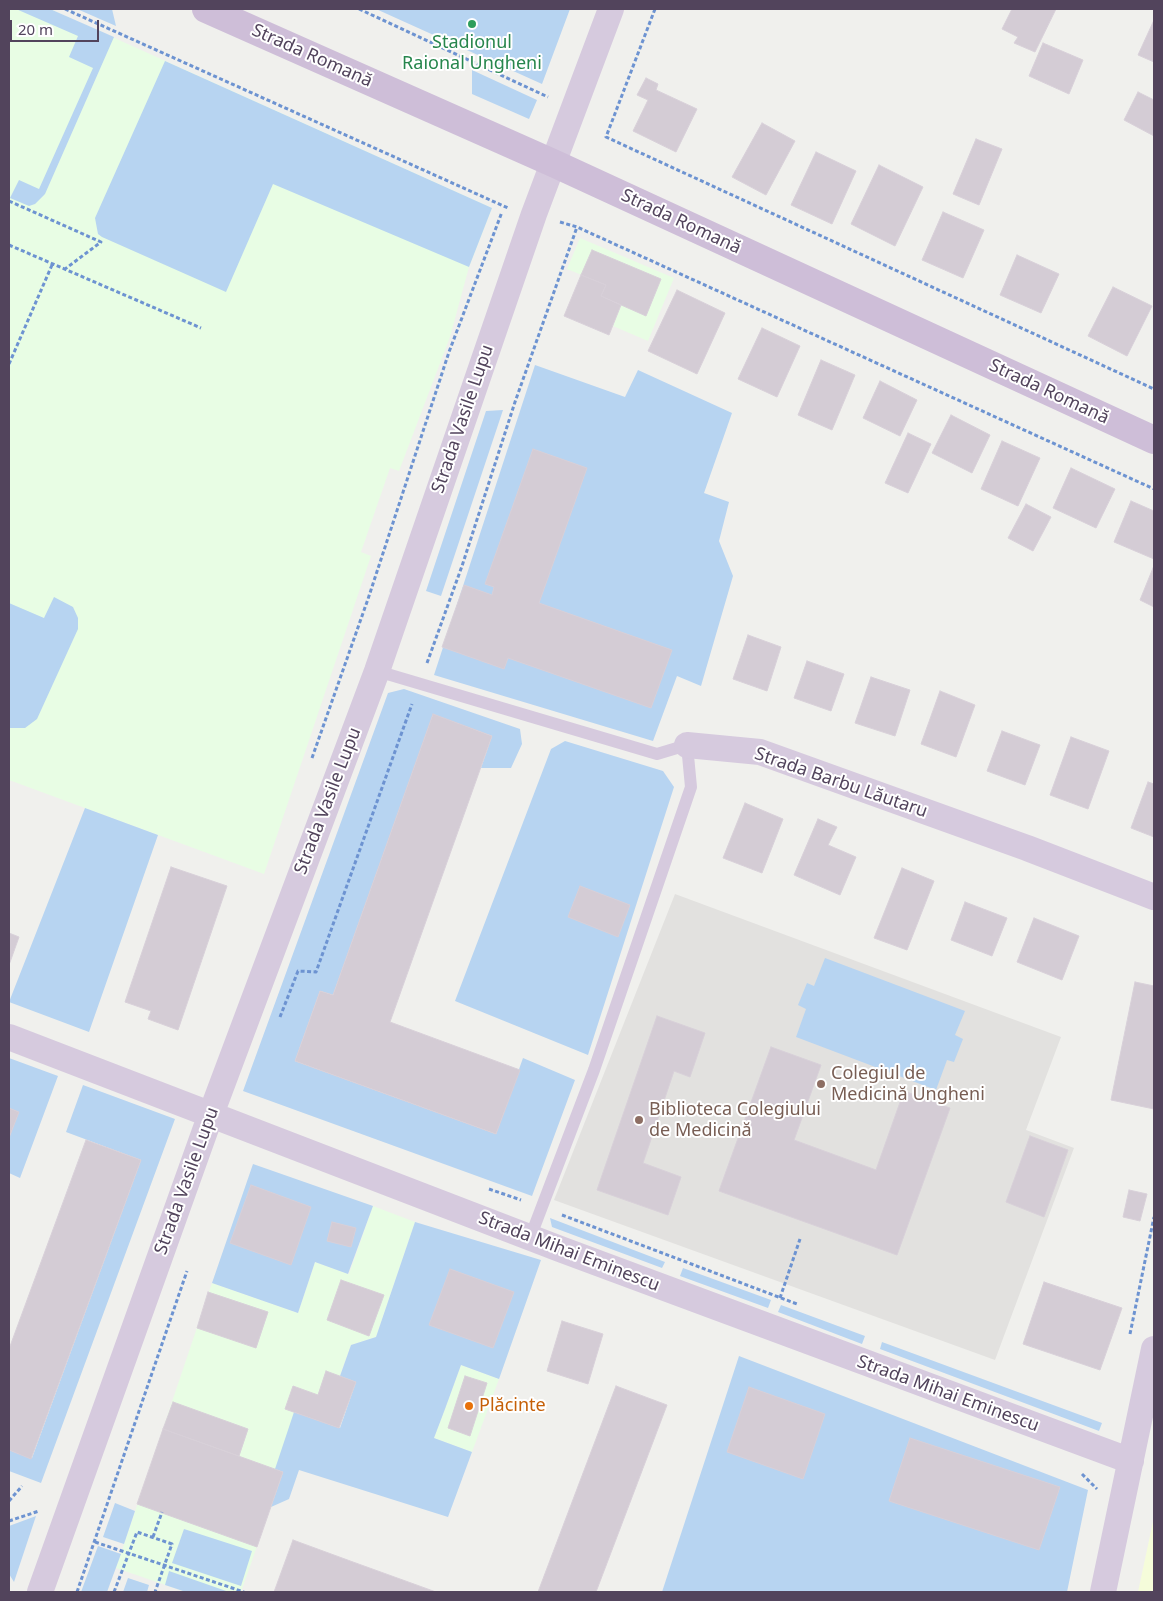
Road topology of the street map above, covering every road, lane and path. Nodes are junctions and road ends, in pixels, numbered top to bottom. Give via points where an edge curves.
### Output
1 (65, 9) edge
2 (206, 9) edge
3 (359, 9) edge
4 (611, 9) edge
5 (655, 9) edge
6 (548, 98) dead end
7 (553, 163) junction
8 (9, 203) edge
9 (534, 214) junction
10 (577, 227) junction
11 (9, 245) edge
12 (52, 265) junction
13 (64, 270) junction
14 (201, 328) dead end
15 (9, 364) edge
16 (1154, 389) edge
17 (1154, 440) edge
18 (1154, 489) edge
19 (377, 670) junction
20 (420, 685) junction
21 (687, 745) junction
22 (1154, 897) edge
23 (278, 1023) dead end
24 (9, 1036) edge
25 (211, 1114) junction
26 (530, 1238) junction
27 (800, 1239) dead end
28 (189, 1267) dead end
29 (780, 1298) dead end
30 (1154, 1349) edge
31 (1131, 1461) junction
32 (22, 1486) dead end
33 (9, 1501) edge
34 (45, 1509) dead end
35 (162, 1512) dead end
36 (9, 1521) edge
37 (153, 1537) junction
38 (95, 1542) junction
39 (128, 1553) junction
40 (164, 1565) junction
41 (40, 1592) edge
42 (77, 1592) edge
43 (114, 1592) edge
44 (155, 1592) edge
45 (244, 1592) edge
46 (1103, 1592) edge

1 - 9 path via 504,206
2 - 7 main road, Strada Romană
3 - 6 path
4 - 7 street, Strada Vasile Lupu
5 - 16 path via 606,137
7 - 9 street, Strada Vasile Lupu
7 - 17 main road, Strada Romană
8 - 13 path via 101,242
9 - 10 path
9 - 19 street, Strada Vasile Lupu
10 - 18 path
10 - 20 path
11 - 12 path
12 - 13 path
12 - 15 path
13 - 14 path
19 - 20 lane, Strada Barbu Lăutaru
19 - 25 street, Strada Vasile Lupu
20 - 21 lane, Strada Barbu Lăutaru via 657,754
20 - 23 path via 316,972 298,971
21 - 22 street, Strada Barbu Lăutaru via 760,752
21 - 26 lane via 691,787 594,1070
24 - 25 street, Strada Mihai Eminescu
25 - 26 street, Strada Mihai Eminescu
25 - 41 street, Strada Vasile Lupu
26 - 31 street, Strada Mihai Eminescu
27 - 29 path
28 - 38 path
30 - 31 street
31 - 46 street
32 - 33 path
34 - 36 path
35 - 37 path
37 - 39 path via 138,1532
37 - 40 path via 172,1544
38 - 39 path
38 - 42 path
39 - 40 path
39 - 43 path
40 - 44 path
40 - 45 path

